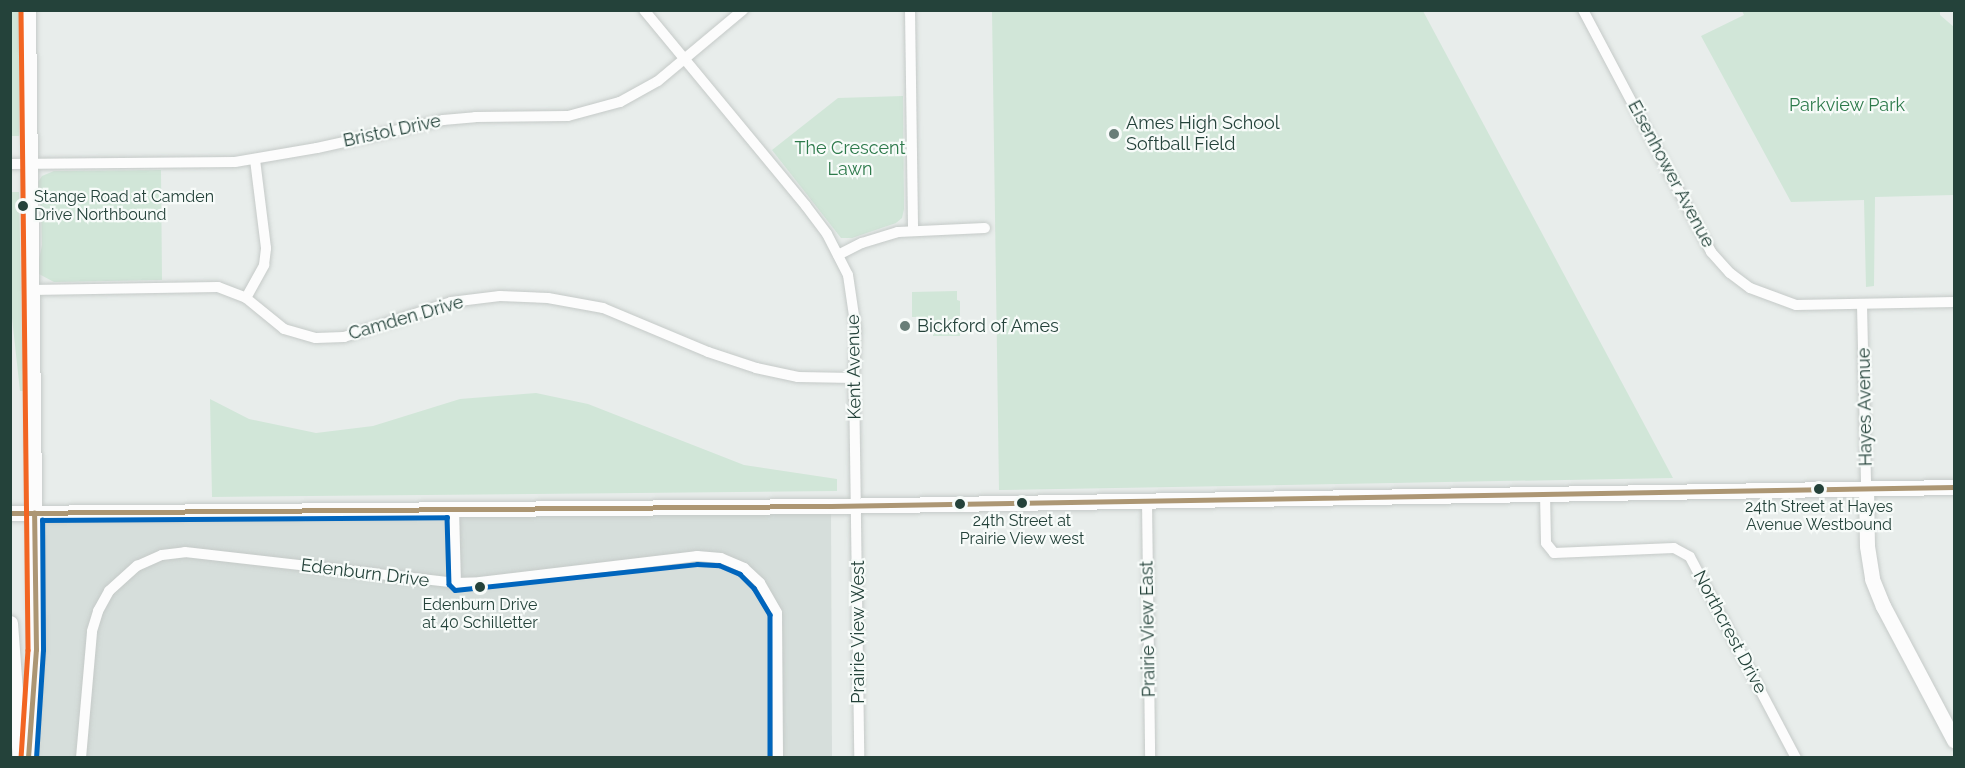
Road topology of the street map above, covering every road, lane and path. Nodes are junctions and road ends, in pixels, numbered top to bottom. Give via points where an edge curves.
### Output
1 (28, 10) edge
2 (644, 10) edge
3 (743, 10) edge
4 (910, 10) edge
5 (1584, 11) edge
6 (685, 58) junction
7 (255, 160) junction
8 (28, 163) junction
9 (10, 164) edge
10 (984, 228) dead end
11 (913, 230) junction
12 (838, 255) junction
13 (32, 290) junction
14 (246, 298) junction
15 (1954, 302) edge
16 (1862, 305) junction
17 (854, 378) junction
18 (1954, 487) edge
19 (1866, 488) junction
20 (1545, 494) junction
21 (1147, 500) junction
22 (857, 506) junction
23 (454, 509) junction
24 (10, 513) edge
25 (34, 513) junction
26 (456, 583) junction
27 (10, 623) edge
28 (1954, 740) edge
29 (20, 758) edge
30 (28, 758) edge
31 (81, 758) edge
32 (778, 758) edge
33 (859, 758) edge
34 (1150, 758) edge
35 (1797, 758) edge

1 - 8 main road
2 - 6 street, Kent Avenue
3 - 6 street, Bristol Drive
4 - 11 street
5 - 16 street, Eisenhower Avenue via 1712,252 1730,273 1750,288 1796,305
6 - 7 street, Bristol Drive via 658,81 620,102 579,114 443,120
6 - 12 street, Kent Avenue via 806,206
7 - 8 street, Bristol Drive
7 - 14 street via 266,249 264,266
8 - 9 street, Bristol Drive
8 - 13 main road
10 - 11 street
11 - 12 street via 862,243
12 - 17 street, Kent Avenue via 848,275 854,309
13 - 14 street, Camden Drive via 218,287
13 - 25 main road
14 - 17 street, Camden Drive via 284,329 316,338 344,337 451,302 500,296 548,298 603,308 756,368 798,377
15 - 16 street, Eisenhower Avenue
16 - 19 street, Hayes Avenue
17 - 22 street, Kent Avenue
18 - 19 main road
19 - 20 main road
19 - 28 main road, Hayes Avenue via 1872,579
20 - 21 main road
20 - 35 street, Northcrest Drive via 1546,543 1554,553 1674,548 1690,557
21 - 22 main road
21 - 34 street, Prairie View East
22 - 23 main road
22 - 33 street, Prairie View West
23 - 25 main road
23 - 26 street
24 - 25 main road
25 - 30 main road via 36,650
26 - 31 street, Edenburn Drive via 185,552 162,555 137,566 109,591 92,631
26 - 32 street, Edenburn Drive via 697,556 721,558 744,568 760,583 777,613
27 - 29 main road

